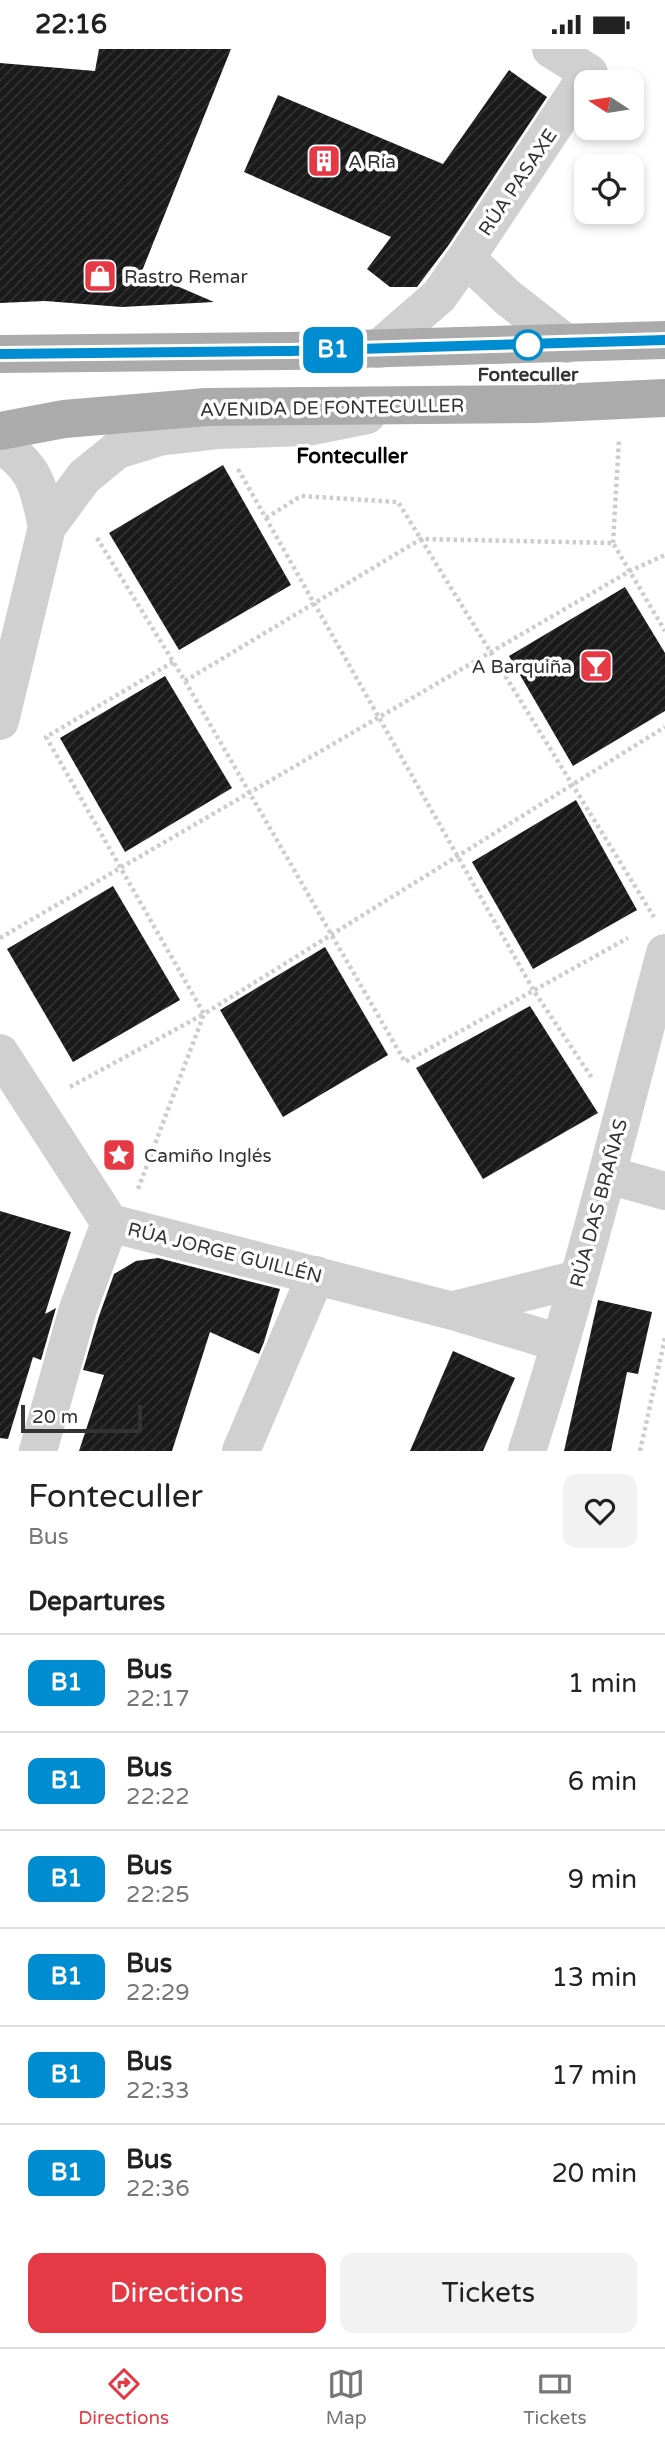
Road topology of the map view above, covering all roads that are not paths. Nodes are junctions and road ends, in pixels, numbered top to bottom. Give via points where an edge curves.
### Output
1 (551, 49) edge
2 (466, 258) junction
3 (663, 341) edge
4 (567, 344) junction
5 (378, 348) junction
6 (0, 354) edge
7 (665, 398) edge
8 (421, 405) junction
9 (0, 431) edge
10 (0, 444) edge
11 (47, 527) junction
12 (0, 721) edge
13 (652, 937) edge
14 (0, 1053) edge
15 (608, 1175) junction
16 (665, 1191) edge
17 (110, 1223) junction
18 (316, 1275) junction
19 (578, 1279) junction
20 (453, 1311) junction
21 (560, 1343) junction
22 (38, 1451) edge
23 (241, 1451) edge
24 (527, 1451) edge

1 - 2 street, RÚA PASAXE via 589,73
2 - 4 street
2 - 5 street, RÚA PASAXE via 439,296
3 - 4 main road
4 - 5 main road
5 - 6 main road
7 - 8 main road, AVENIDA DE FONTECULLER
8 - 9 main road, AVENIDA DE FONTECULLER via 207,407 64,419
8 - 11 street via 307,427 159,437 117,450 84,477
10 - 11 street via 17,455 37,481
11 - 12 street
13 - 15 street, RÚA DAS BRAÑAS via 627,1099
14 - 17 street, RÚA JORGE GUILLÉN
15 - 16 street
15 - 19 street, RÚA DAS BRAÑAS
17 - 18 street, RÚA JORGE GUILLÉN
17 - 22 street via 78,1309
18 - 20 street, RÚA JORGE GUILLÉN
18 - 23 street
19 - 20 street, RÚA JORGE GUILLÉN
19 - 21 street, RÚA DAS BRAÑAS
20 - 21 street, RÚA JORGE GUILLÉN
21 - 24 street, RÚA DAS BRAÑAS

